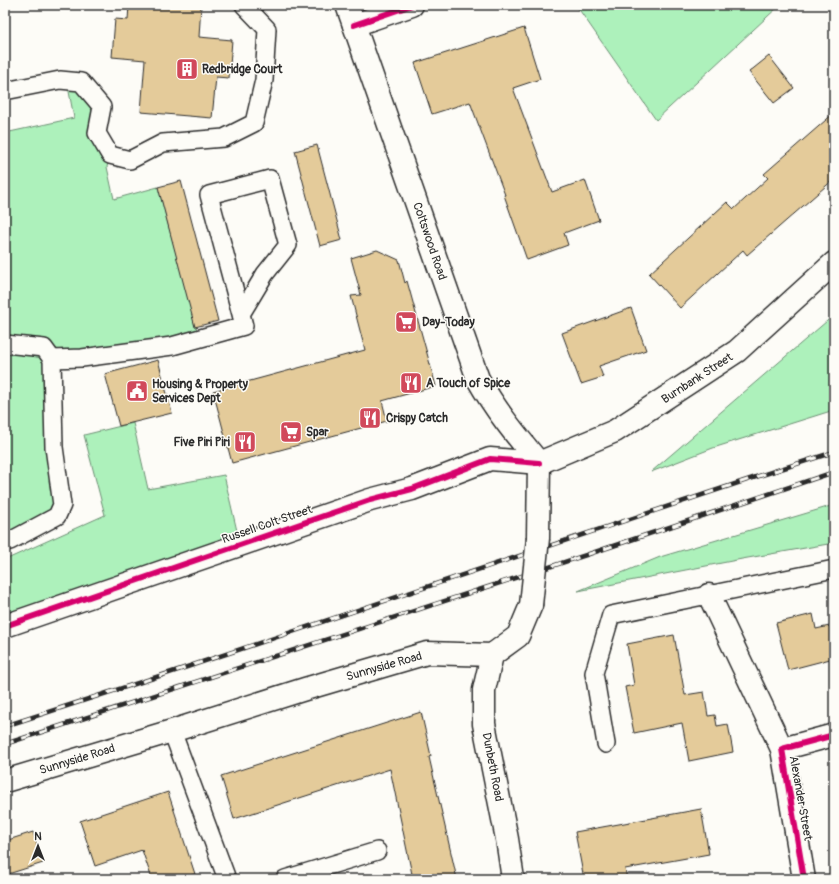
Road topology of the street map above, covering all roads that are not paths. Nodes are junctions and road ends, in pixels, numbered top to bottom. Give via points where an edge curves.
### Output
1 (244, 5) edge
2 (347, 5) edge
3 (412, 5) edge
4 (354, 25) junction
5 (5, 92) edge
6 (834, 263) edge
7 (241, 314) junction
8 (5, 344) edge
9 (52, 358) junction
10 (539, 463) junction
11 (5, 542) edge
12 (834, 569) edge
13 (709, 594) junction
14 (5, 626) edge
15 (492, 655) junction
16 (172, 731) junction
17 (834, 735) edge
18 (606, 744) dead end
19 (782, 749) junction
20 (5, 781) edge
21 (377, 851) dead end
22 (227, 879) edge
23 (285, 879) edge
24 (513, 879) edge
25 (804, 879) edge

1 - 5 lane via 267,29 264,80 254,124 224,138 163,143 130,160 110,155 97,133 102,107 81,82 60,80
2 - 4 main road, Coltswood Road
3 - 4 main road
4 - 10 main road, Coltswood Road via 478,379 492,403
6 - 10 main road, Burnbank Street via 737,351 615,432
7 - 7 lane via 209,195 270,179 288,245 265,274
7 - 9 lane via 244,326 172,346 82,358
8 - 9 lane via 44,348
9 - 11 lane via 54,447 62,505 57,516
10 - 14 main road, Russell Colt Street via 490,459 412,489 370,500
10 - 15 main road, bridge via 538,538 531,605 518,636
12 - 13 lane
13 - 18 lane via 610,615 594,673
13 - 19 main road, Alexander Street
15 - 16 main road, Sunnyside Road via 427,653 305,688
15 - 24 main road, Dunbeth Road via 484,690 484,724
16 - 20 main road, Sunnyside Road
16 - 22 lane
17 - 19 main road, Alexander Street
19 - 25 main road, Alexander Street
21 - 23 lane

